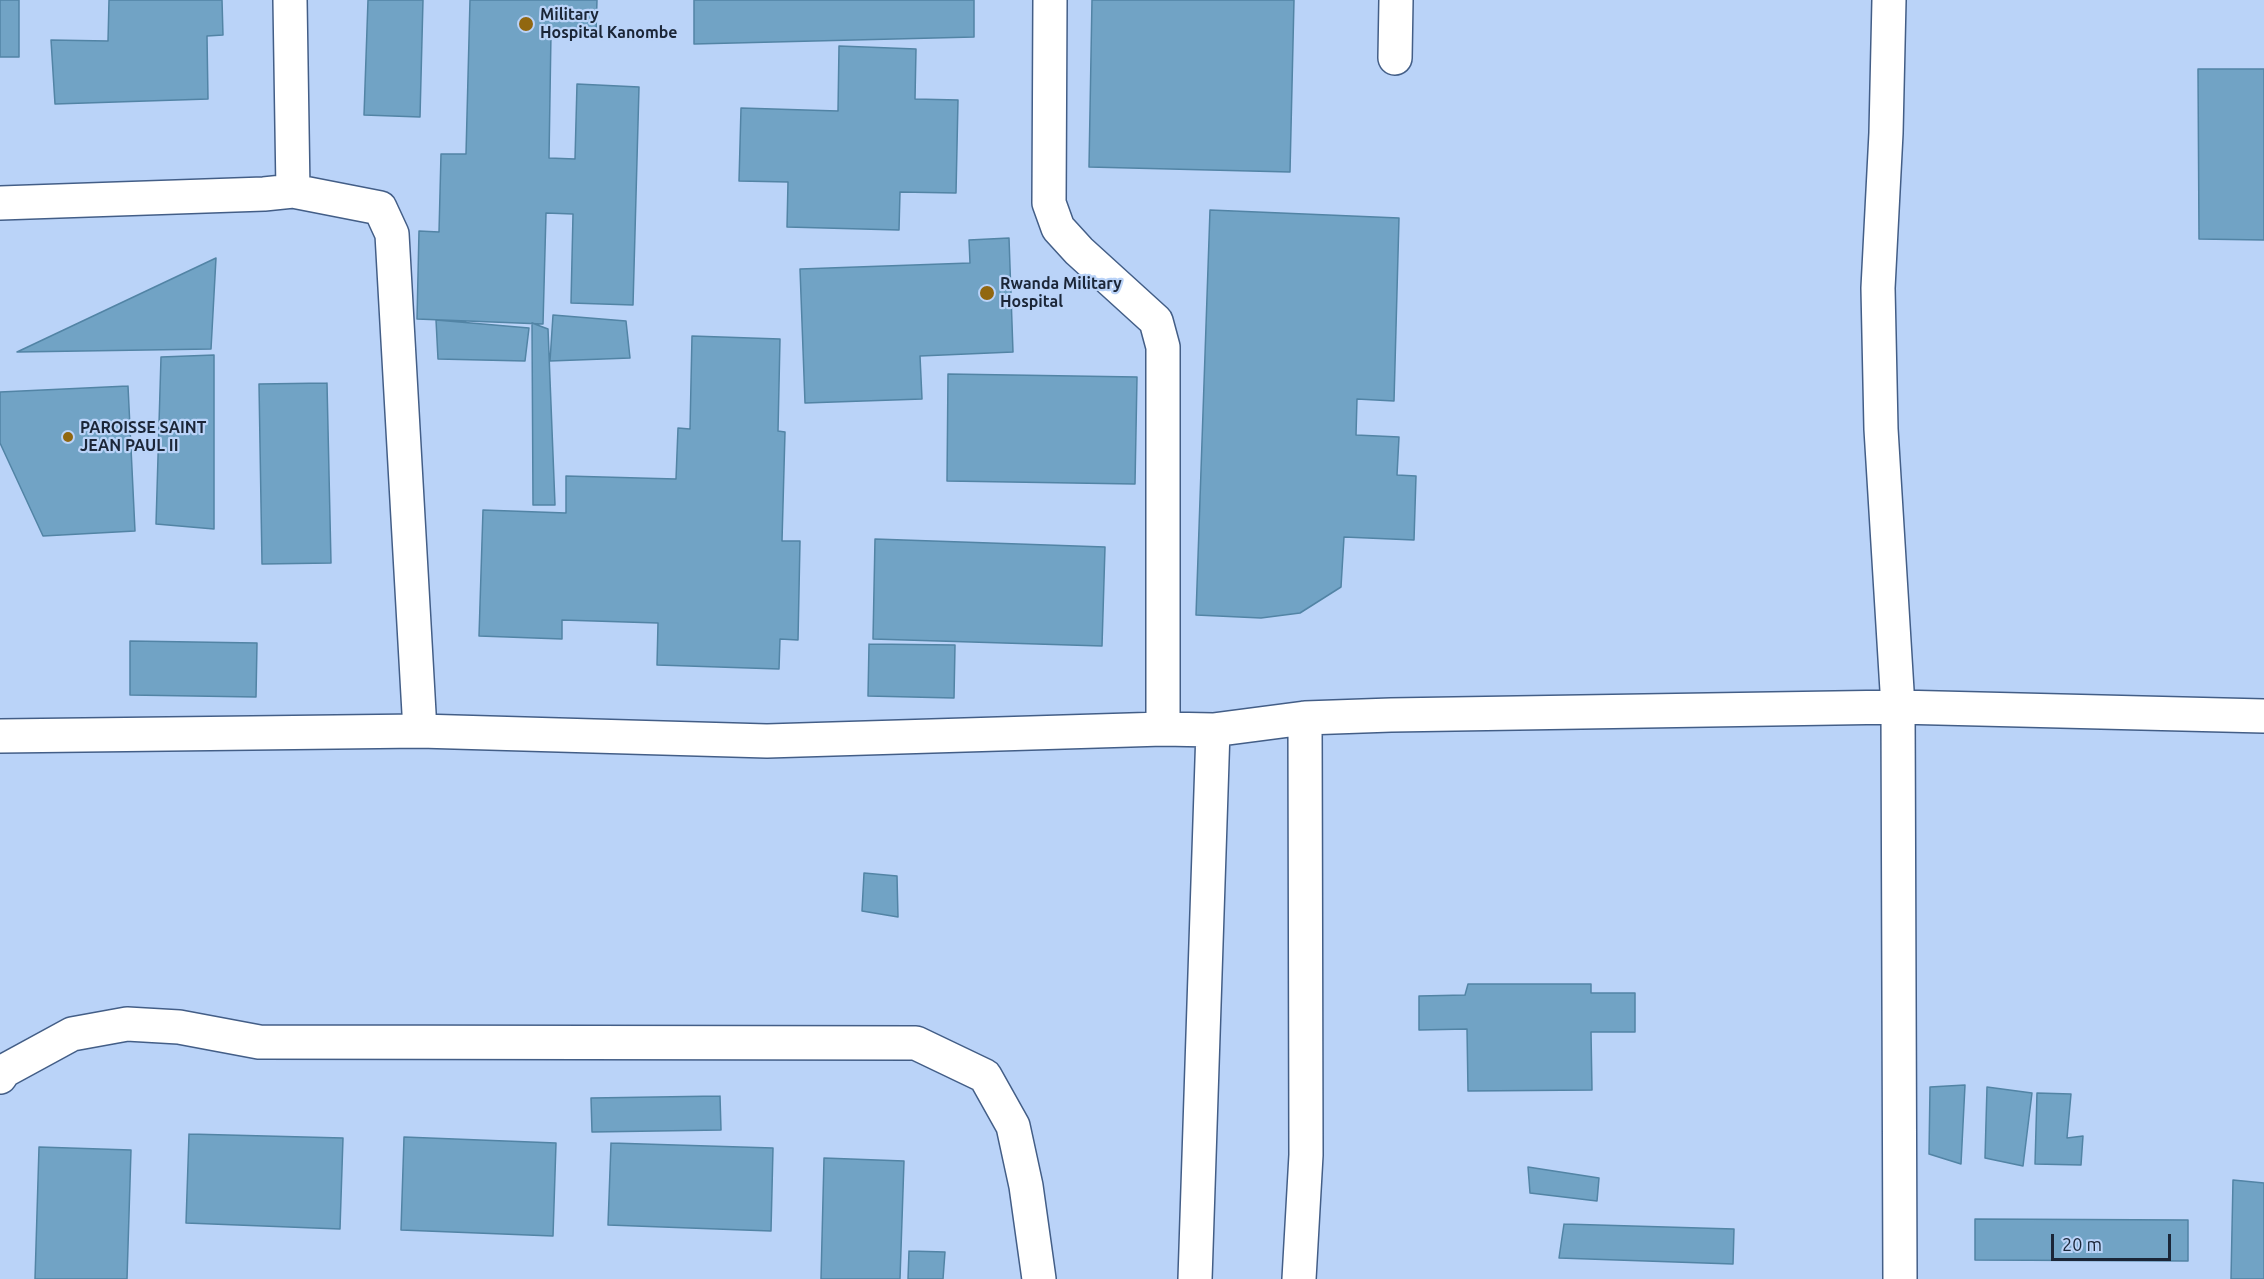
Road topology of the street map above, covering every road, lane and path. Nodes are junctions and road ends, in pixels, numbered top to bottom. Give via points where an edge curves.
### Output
1 (290, 0) edge
2 (1050, 0) edge
3 (1396, 0) edge
4 (1889, 0) edge
5 (1395, 58) dead end
6 (293, 191) junction
7 (0, 203) edge
8 (1898, 707) junction
9 (2264, 716) edge
10 (1305, 718) junction
11 (1163, 729) junction
12 (1213, 730) junction
13 (420, 731) junction
14 (0, 736) edge
15 (0, 1077) edge
16 (1040, 1279) edge
17 (1195, 1279) edge
18 (1299, 1279) edge
19 (1900, 1279) edge

1 - 6 street
2 - 11 street via 1050,203 1058,228 1156,321 1163,347
3 - 5 street
4 - 8 street via 1878,288 1881,429
6 - 7 street
6 - 13 street via 380,208 392,234
8 - 9 street
8 - 10 street
8 - 19 street
10 - 12 street
10 - 18 street via 1306,1155
11 - 12 street
11 - 13 street via 767,741
12 - 17 street
13 - 14 street
15 - 16 street via 4,1071 72,1034 127,1024 179,1027 259,1042 916,1043 985,1076 1013,1126

